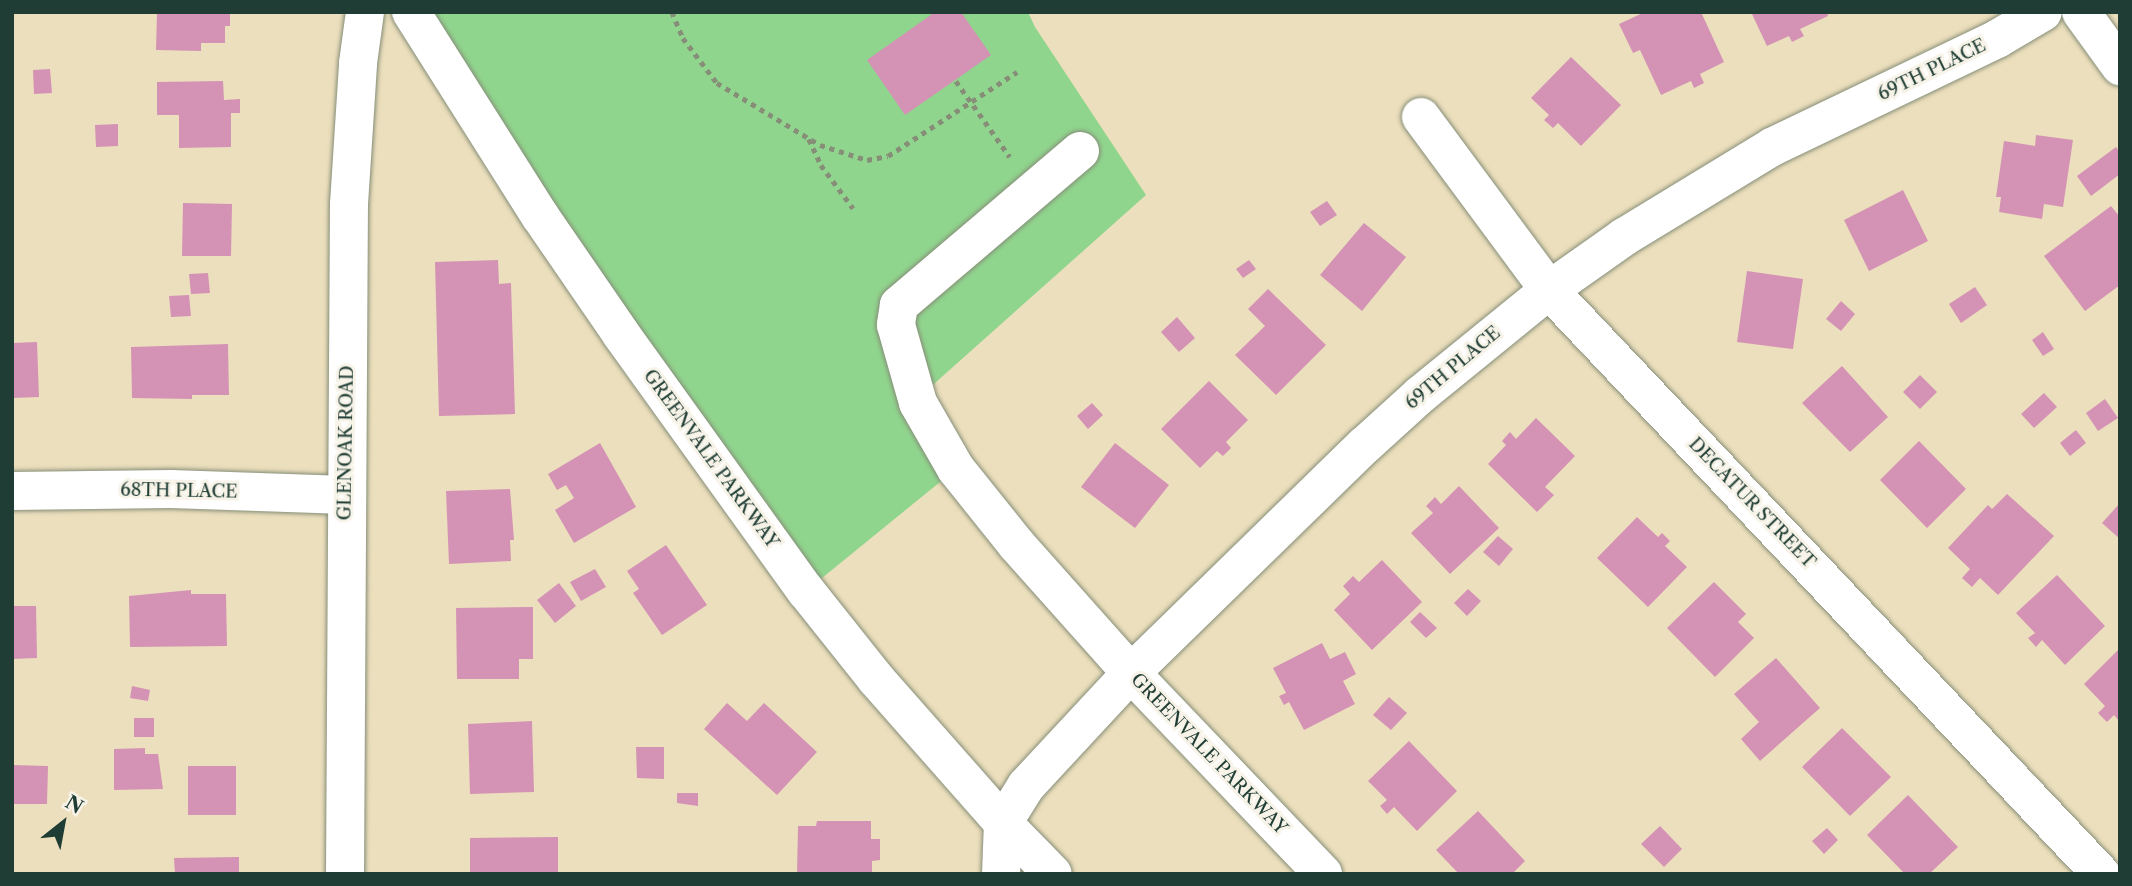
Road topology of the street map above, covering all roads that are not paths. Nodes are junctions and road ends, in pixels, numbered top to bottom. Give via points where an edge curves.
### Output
1 (365, 12) edge
2 (411, 12) edge
3 (2043, 12) edge
4 (2081, 12) edge
5 (2120, 66) edge
6 (1421, 117) dead end
7 (1080, 151) dead end
8 (1549, 290) junction
9 (12, 491) edge
10 (346, 495) junction
11 (1131, 673) junction
12 (1003, 823) junction
13 (345, 874) edge
14 (1001, 874) edge
15 (1053, 874) edge
16 (1323, 874) edge
17 (2101, 874) edge

1 - 10 street, GLENOAK ROAD via 349,204
2 - 12 street, GREENVALE PARKWAY via 540,216 806,591 876,679
3 - 8 street, 69TH PLACE via 1997,39 1772,147 1634,230
4 - 5 street
6 - 8 street, DECATUR STREET
7 - 11 street, GREENVALE PARKWAY via 899,305 896,325 918,403 956,469
8 - 11 street, 69TH PLACE via 1365,445
8 - 17 street, DECATUR STREET
9 - 10 street, 68TH PLACE via 171,489
10 - 13 street, GLENOAK ROAD
11 - 12 street, 69TH PLACE via 1026,786
11 - 16 street, GREENVALE PARKWAY
12 - 14 street, 69TH PLACE
12 - 15 street, GREENVALE PARKWAY

